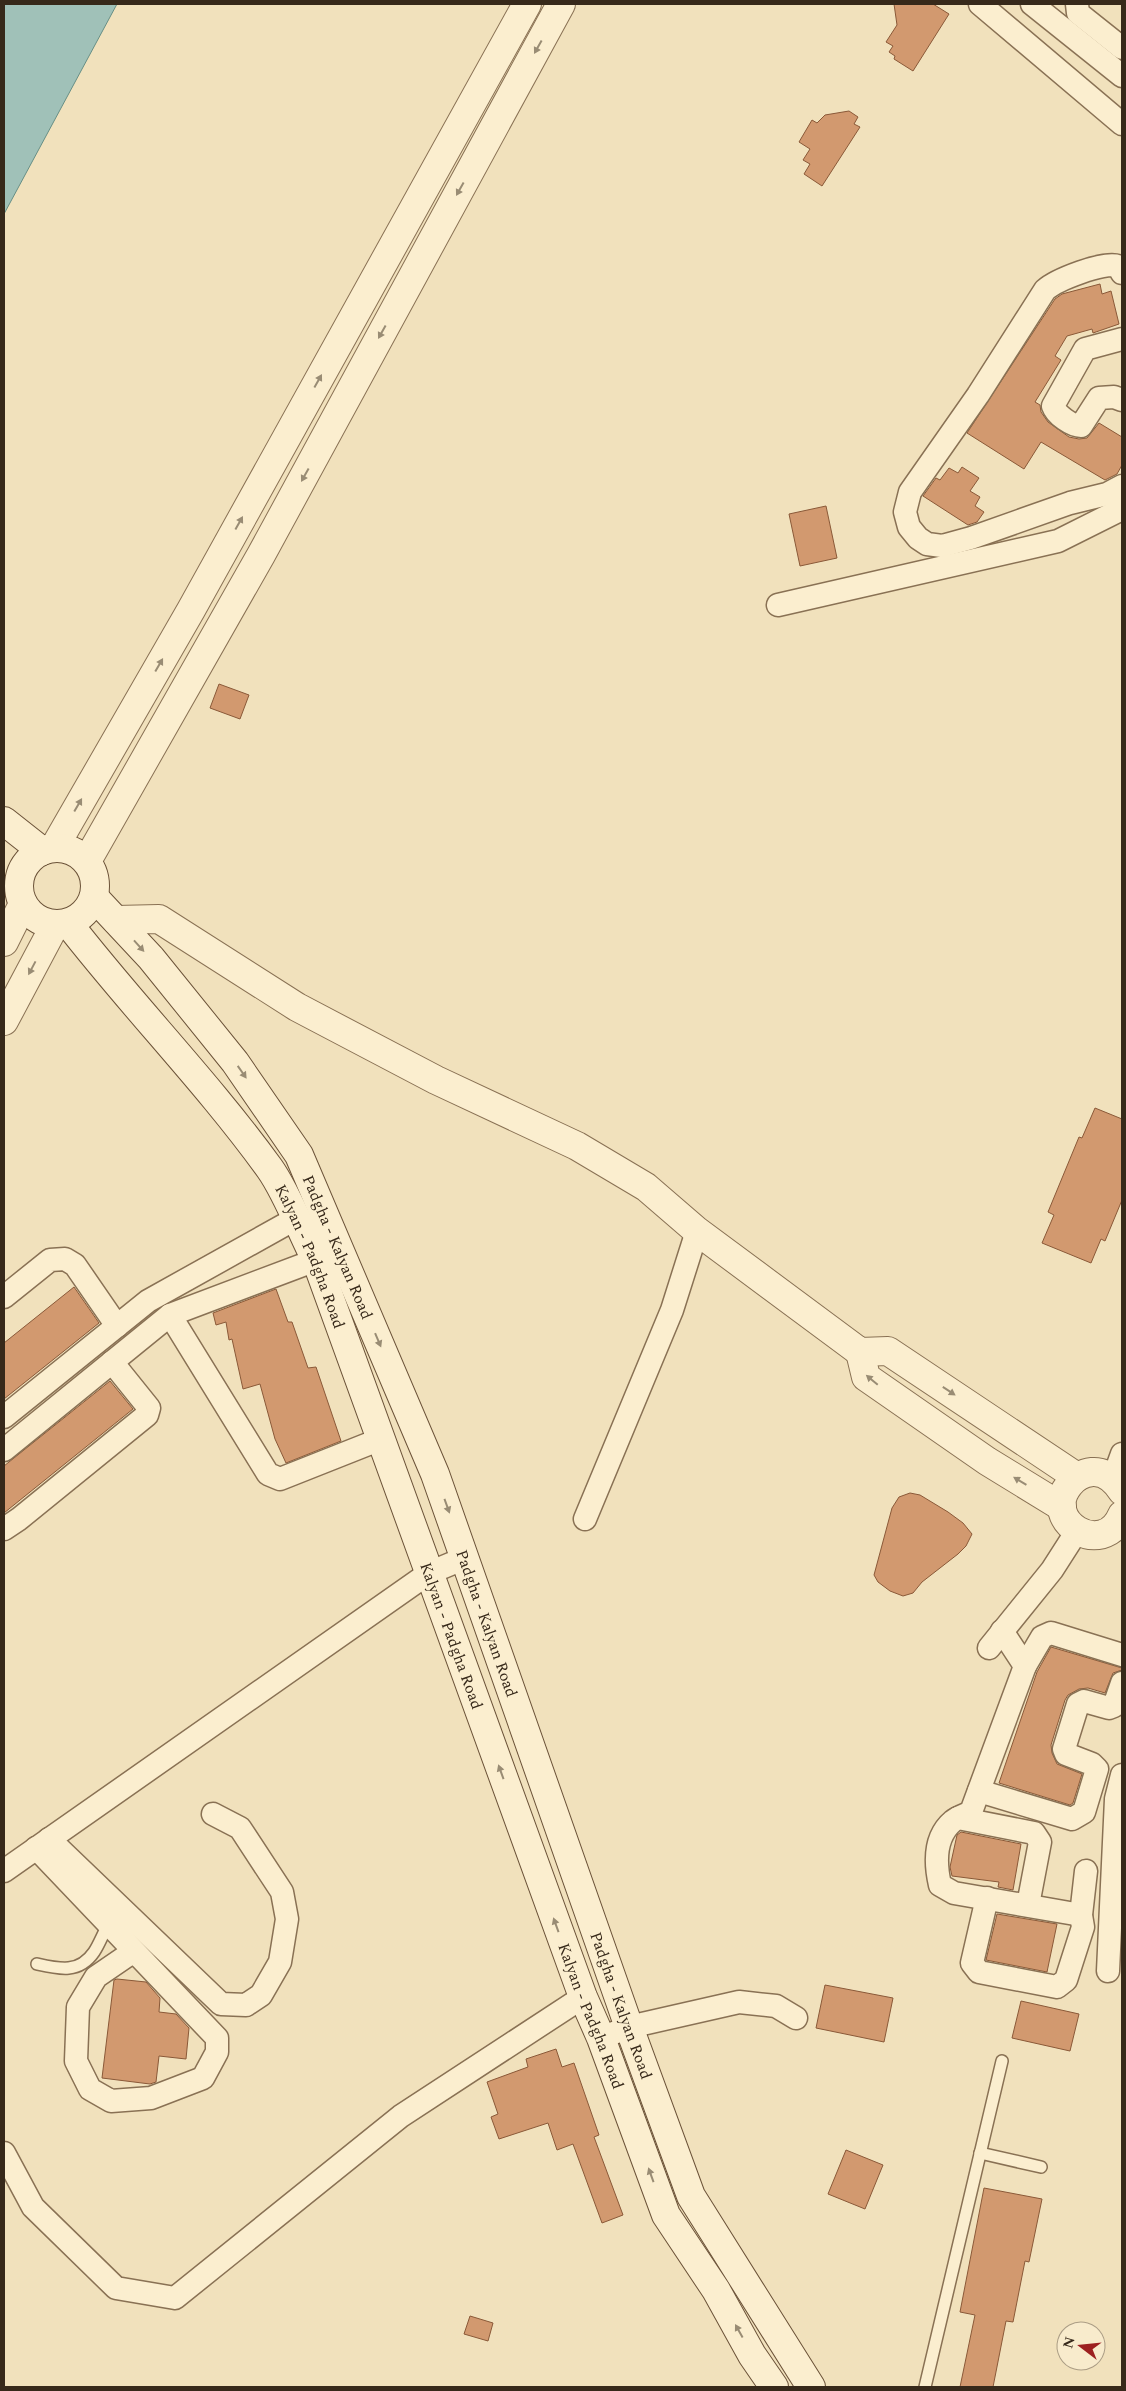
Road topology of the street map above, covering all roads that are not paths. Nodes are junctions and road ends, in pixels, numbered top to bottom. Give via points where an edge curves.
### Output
1 (527, 4) edge
2 (561, 4) edge
3 (980, 4) edge
4 (1032, 4) edge
5 (1077, 4) edge
6 (1122, 48) edge
7 (1122, 76) edge
8 (1122, 124) edge
9 (1122, 273) edge
10 (1122, 339) edge
11 (1122, 400) edge
12 (1122, 486) edge
13 (1070, 503) junction
14 (1122, 509) edge
15 (1078, 531) junction
16 (942, 546) junction
17 (947, 568) junction
18 (778, 605) dead end
19 (4, 820) edge
20 (48, 849) junction
21 (87, 861) junction
22 (16, 883) edge
23 (94, 897) junction
24 (116, 920) junction
25 (61, 924) junction
26 (4, 942) edge
27 (4, 1021) edge
28 (295, 1219) junction
29 (697, 1231) junction
30 (329, 1258) junction
31 (4, 1297) edge
32 (170, 1315) junction
33 (117, 1326) junction
34 (860, 1352) junction
35 (112, 1362) junction
36 (922, 1373) junction
37 (903, 1403) junction
38 (4, 1417) edge
39 (381, 1439) junction
40 (4, 1450) edge
41 (435, 1474) junction
42 (1119, 1475) edge
43 (1077, 1477) junction
44 (398, 1486) junction
45 (1062, 1507) junction
46 (1122, 1516) edge
47 (585, 1519) dead end
48 (4, 1529) edge
49 (1086, 1533) junction
50 (1122, 1549) edge
51 (465, 1558) junction
52 (429, 1573) junction
53 (1122, 1655) edge
54 (1025, 1666) junction
55 (1122, 1683) edge
56 (1122, 1775) edge
57 (979, 1791) junction
58 (213, 1814) dead end
59 (958, 1818) junction
60 (42, 1844) junction
61 (4, 1871) edge
62 (1086, 1871) dead end
63 (987, 1898) junction
64 (1028, 1905) junction
65 (1081, 1915) junction
66 (109, 1924) junction
67 (134, 1951) junction
68 (37, 1964) dead end
69 (1108, 1971) dead end
70 (583, 1997) junction
71 (796, 2018) dead end
72 (629, 2027) junction
73 (601, 2038) junction
74 (1002, 2061) dead end
75 (4, 2153) edge
76 (980, 2153) junction
77 (1041, 2167) dead end
78 (691, 2196) junction
79 (666, 2215) junction
80 (742, 2276) junction
81 (716, 2290) junction
82 (779, 2339) junction
83 (752, 2355) junction
84 (774, 2387) edge
85 (811, 2387) edge
86 (925, 2387) edge

20 -> 1 main road via 196,601
2 -> 21 main road via 261,555
3 - 8 street
4 - 7 street
5 - 6 street via 1078,13
9 - 16 street via 1118,266 1106,264 1045,290 978,396 910,492 905,512 909,527 927,544
10 - 11 street via 1085,349 1053,406 1054,411 1081,426 1099,398
12 - 13 street via 1107,494
13 - 15 street
13 - 16 street
14 - 15 street
15 - 17 street via 1058,541
16 - 17 street
17 - 18 street
19 - 20 main road
20 - 21 main road via 66,848
20 - 22 main road via 31,858
21 - 23 main road via 96,884
22 - 25 main road via 31,915 42,922
22 - 26 main road
23 - 24 main road, Padgha - Kalyan Road
23 - 25 main road via 80,918
24 - 29 main road via 160,919 297,1007 436,1080 578,1146 646,1187
24 -> 30 main road, Padgha - Kalyan Road via 235,1062 299,1155
25 -> 27 main road
25 - 28 main road, Kalyan - Padgha Road via 202,1084 271,1170
28 - 30 main road, Kalyan - Padgha Road
28 - 33 street via 148,1302
29 - 34 main road
29 - 47 street via 672,1310
30 - 32 street
30 - 39 main road, Kalyan - Padgha Road
30 -> 41 main road, Padgha - Kalyan Road
31 - 33 street via 50,1260 65,1259 75,1266
32 - 35 street
32 - 39 street via 268,1474 280,1479
33 - 38 street
34 - 36 main road via 888,1351
37 -> 34 main road via 866,1377
35 - 40 street
35 - 48 street via 149,1408 147,1415
36 - 37 main road
36 -> 43 main road
45 -> 37 main road via 987,1461
39 - 44 main road, Kalyan - Padgha Road
41 - 44 main road
41 -> 51 main road, Padgha - Kalyan Road
42 - 43 main road via 1091,1472
43 - 45 main road via 1066,1488
44 - 52 main road, Kalyan - Padgha Road
45 - 49 main road via 1064,1516
46 - 49 main road via 1114,1528
49 - 50 main road
49 - 54 street via 995,1640
51 - 52 street
51 - 72 main road, Padgha - Kalyan Road
52 - 60 street
70 -> 52 main road, Kalyan - Padgha Road
53 - 54 street via 1051,1633 1042,1637
54 - 57 street
55 - 57 street via 1114,1706 1109,1708 1084,1701 1078,1704 1064,1749 1066,1754 1097,1769 1084,1812 1072,1819
56 - 69 street via 1116,1799
57 - 59 street via 971,1812
58 - 60 street via 240,1828 282,1892 288,1919 280,1962 262,1995 246,2005 221,2004
59 - 63 street via 952,1821 939,1840 936,1868 940,1885 954,1893
59 - 64 street via 1034,1833 1040,1842
60 - 61 street
60 - 66 street
62 - 65 street
63 - 64 street
63 - 65 street via 972,1963 979,1972 1056,1987 1066,1980 1083,1927
64 - 65 street
66 - 67 street
66 - 68 lane via 94,1952 83,1963 72,1969
67 - 67 street via 216,2038 217,2052 203,2078 152,2098 111,2101 90,2089 76,2061 78,2007 96,1977
70 - 73 main road, Kalyan - Padgha Road
70 - 75 street via 401,2116 175,2298 116,2288 33,2206
71 - 72 street via 776,2006 739,2002
72 - 73 street
72 - 78 main road, Padgha - Kalyan Road
79 -> 73 main road, Kalyan - Padgha Road
74 - 76 lane
76 - 77 lane
76 - 86 lane
78 - 79 main road
78 - 80 main road, Padgha - Kalyan Road
79 - 81 main road, Kalyan - Padgha Road
80 - 81 main road
80 - 82 main road, Padgha - Kalyan Road
83 -> 81 main road, Kalyan - Padgha Road
82 - 83 main road
82 - 85 main road, Padgha - Kalyan Road
83 - 84 main road, Kalyan - Padgha Road

